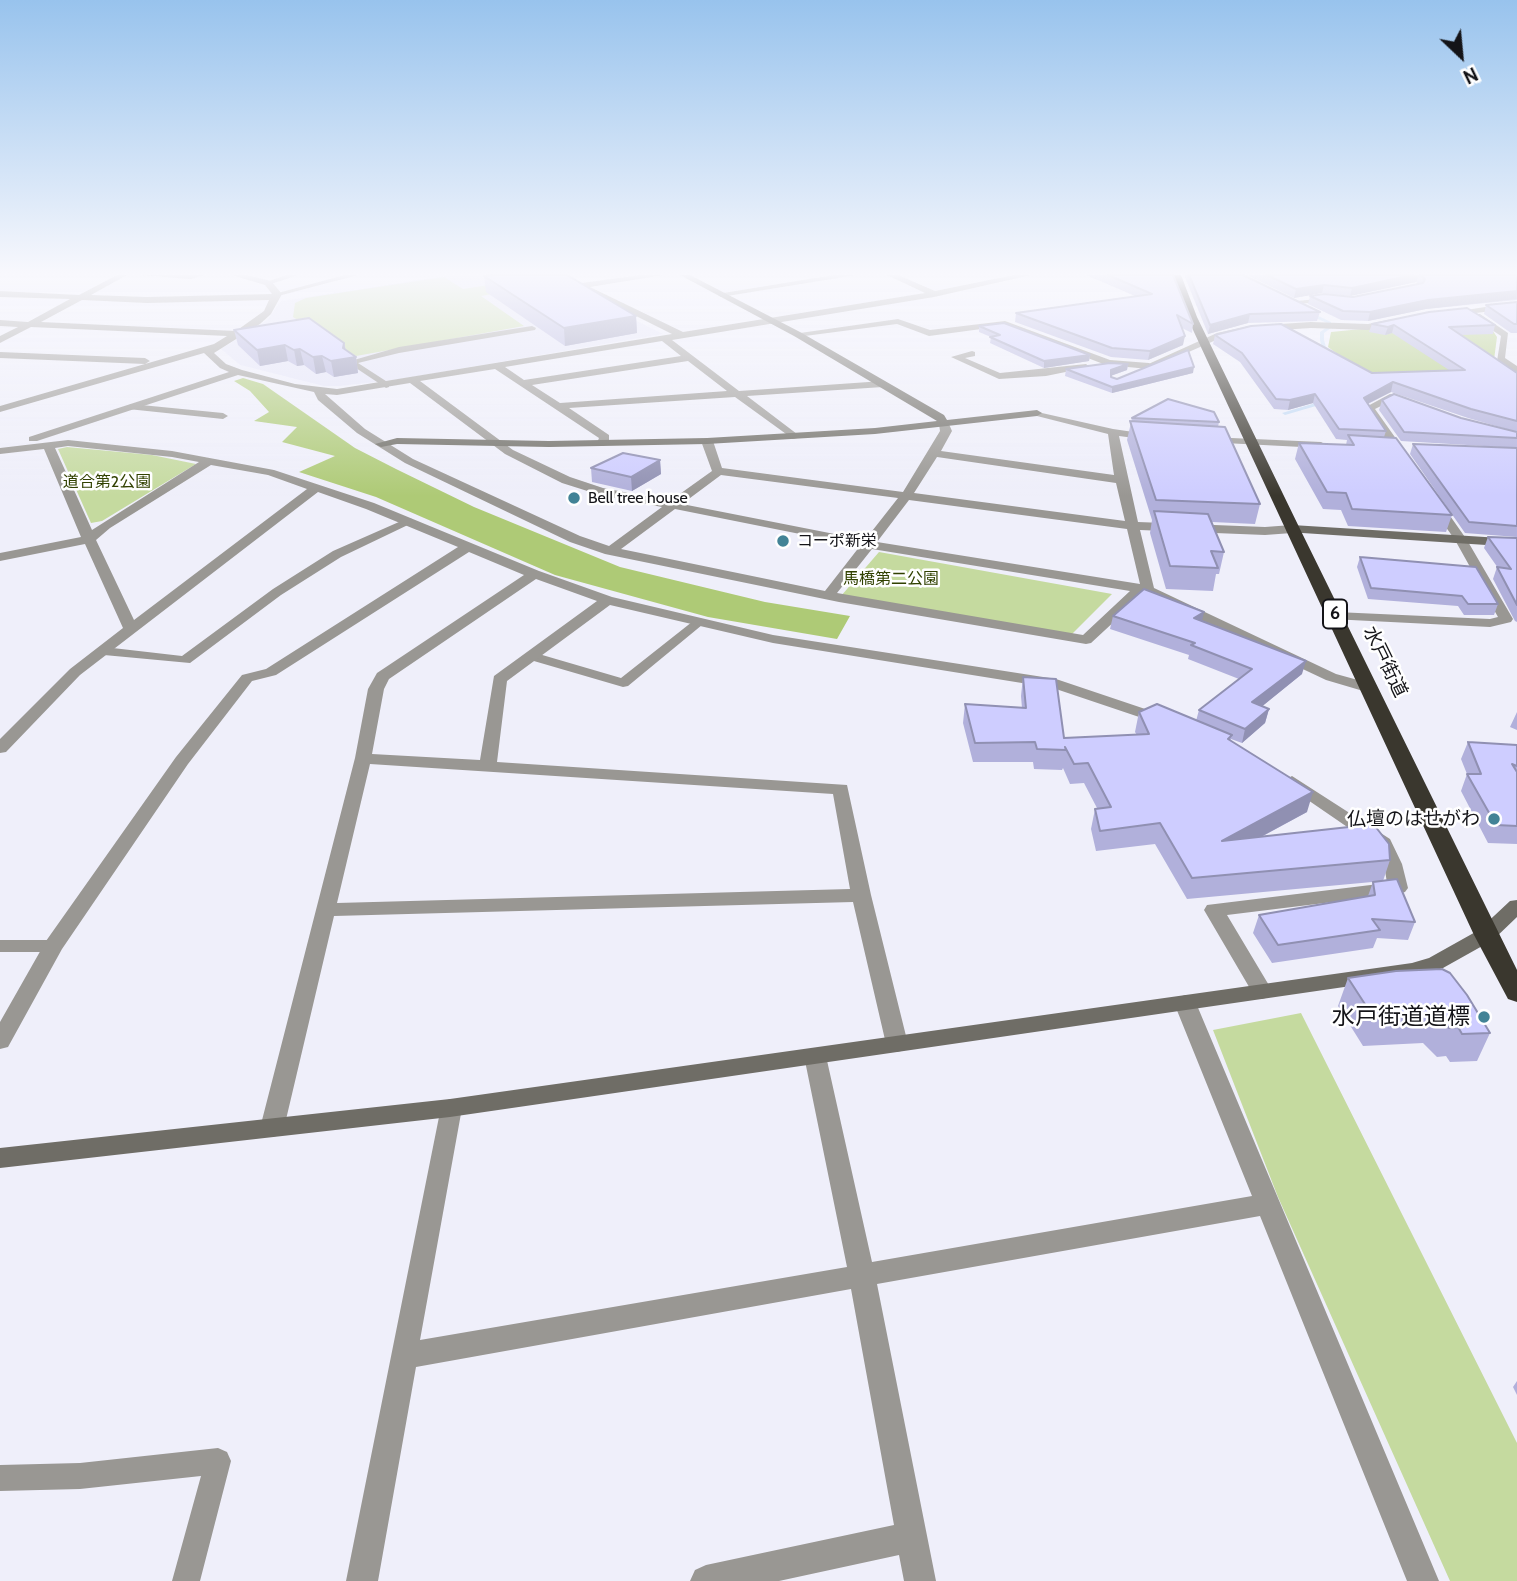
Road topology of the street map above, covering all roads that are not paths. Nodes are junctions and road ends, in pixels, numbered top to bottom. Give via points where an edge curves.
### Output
1 (209, 349) edge
2 (213, 349) edge
3 (406, 349) edge
4 (592, 349) edge
5 (678, 349) edge
6 (822, 349) edge
7 (1072, 349) edge
8 (1190, 349) edge
9 (1207, 349) edge
10 (1502, 349) edge
11 (972, 354) dead end
12 (0, 355) edge
13 (690, 358) junction
14 (163, 362) junction
15 (1109, 363) junction
16 (495, 365) junction
17 (1149, 366) junction
18 (1517, 370) edge
19 (237, 372) junction
20 (1124, 377) edge
21 (412, 380) junction
22 (523, 383) junction
23 (883, 384) junction
24 (386, 385) junction
25 (319, 391) junction
26 (736, 394) junction
27 (558, 406) junction
28 (1419, 406) edge
29 (131, 407) junction
30 (2, 408) edge
31 (223, 416) dead end
32 (944, 424) junction
33 (1113, 432) junction
34 (793, 436) junction
35 (1167, 438) edge
36 (1192, 439) edge
37 (707, 441) junction
38 (1251, 442) junction
39 (497, 443) junction
40 (603, 443) junction
41 (381, 444) junction
42 (48, 445) junction
43 (1335, 446) edge
44 (0, 451) edge
45 (934, 453) junction
46 (211, 460) junction
47 (719, 471) junction
48 (1413, 471) edge
49 (1121, 480) junction
50 (317, 487) junction
51 (1429, 494) edge
52 (906, 496) junction
53 (670, 507) junction
54 (408, 521) junction
55 (1132, 526) junction
56 (1292, 529) junction
57 (89, 539) junction
58 (1461, 540) junction
59 (1517, 543) edge
60 (868, 544) junction
61 (467, 547) junction
62 (610, 551) junction
63 (0, 557) edge
64 (534, 574) junction
65 (1144, 590) junction
66 (829, 595) junction
67 (608, 600) junction
68 (1336, 616) junction
69 (697, 622) junction
70 (131, 629) junction
71 (104, 651) junction
72 (532, 656) junction
73 (1370, 688) junction
74 (1171, 724) edge
75 (6, 734) edge
76 (0, 748) edge
77 (363, 758) junction
78 (488, 766) junction
79 (1283, 775) edge
80 (861, 895) junction
81 (1517, 906) edge
82 (327, 910) junction
83 (1486, 935) junction
84 (0, 946) edge
85 (53, 946) junction
86 (1262, 992) junction
87 (1517, 993) edge
88 (1185, 1003) junction
89 (0, 1041) edge
90 (897, 1044) junction
91 (815, 1056) junction
92 (450, 1108) junction
93 (272, 1128) junction
94 (0, 1158) edge
95 (1269, 1204) junction
96 (862, 1277) junction
97 (404, 1356) junction
98 (0, 1478) edge
99 (911, 1537) junction
100 (187, 1581) edge
101 (362, 1581) edge
102 (706, 1581) edge
103 (920, 1581) edge
104 (1423, 1581) edge

1 - 14 street
2 - 19 street via 208,352 212,357
3 - 24 lane via 351,362
4 - 16 street
5 - 13 street
6 - 23 street
7 - 15 lane
8 - 17 street
9 - 38 highway, 水戸街道 / 6
10 - 18 lane via 1500,359
11 - 15 lane via 955,358 999,376
12 - 14 street
13 - 22 street
13 - 26 street
14 - 30 street
15 - 17 lane
16 - 21 street
16 - 22 street
17 - 20 lane
19 - 25 street
19 - 29 street
21 - 24 street
21 - 39 street
22 - 27 street
23 - 26 street
23 - 32 street via 940,416
24 - 25 street
25 - 41 street
26 - 27 street
26 - 34 street
27 - 40 street via 605,437
28 - 48 street via 1390,397 1369,408
29 - 31 lane
29 - 44 street
32 - 33 street via 1037,412
32 - 34 street
32 - 45 street via 946,431
33 - 35 street
33 - 49 street
34 - 37 street
36 - 38 street
37 - 40 street
37 - 47 street
38 - 43 street
38 - 56 highway, 水戸街道 / 6
39 - 40 street
39 - 41 street via 397,440
39 - 53 street via 566,480
41 - 62 street via 575,540
42 - 44 street
42 - 46 street via 68,443
42 - 57 street
45 - 49 street
45 - 52 street
46 - 50 street
46 - 57 street
47 - 52 street
47 - 53 street
49 - 55 street
50 - 54 street
50 - 70 street
51 - 58 street
52 - 55 street
52 - 60 street
53 - 60 street
53 - 62 street
54 - 61 street
54 - 71 lane via 327,560 185,660
55 - 56 street
55 - 65 street
56 - 58 street
56 - 68 highway, 水戸街道 / 6
57 - 63 street
57 - 70 street
58 - 59 street
58 - 68 street via 1506,620
60 - 65 street
60 - 66 street
61 - 64 street
61 - 85 street via 271,671 247,678 182,761
62 - 66 street
64 - 67 street
64 - 77 street via 382,676
65 - 66 street via 1086,640
65 - 73 street via 1331,677
67 - 69 street
67 - 72 street
68 - 73 highway, 水戸街道 / 6
69 - 72 lane via 623,683
69 - 74 street via 853,654 1056,684
70 - 71 street
71 - 75 street
72 - 78 street via 499,679
73 - 83 highway, 水戸街道 / 6
75 - 76 street
77 - 78 street
77 - 82 street
78 - 80 street via 841,789
79 - 86 street via 1382,843 1398,887 1214,910
80 - 82 street
80 - 90 street
81 - 83 street
82 - 93 street
83 - 86 street via 1436,963 1413,970
83 - 87 highway, 水戸街道 / 6
84 - 85 lane
85 - 89 street
86 - 88 street
88 - 90 street
88 - 95 street
90 - 91 street
91 - 92 street
91 - 96 street
92 - 93 street
92 - 97 street
93 - 94 street
95 - 96 street
95 - 104 street
96 - 97 street
96 - 99 street
97 - 101 street
98 - 100 lane via 80,1476 218,1461
99 - 102 street
99 - 103 street

